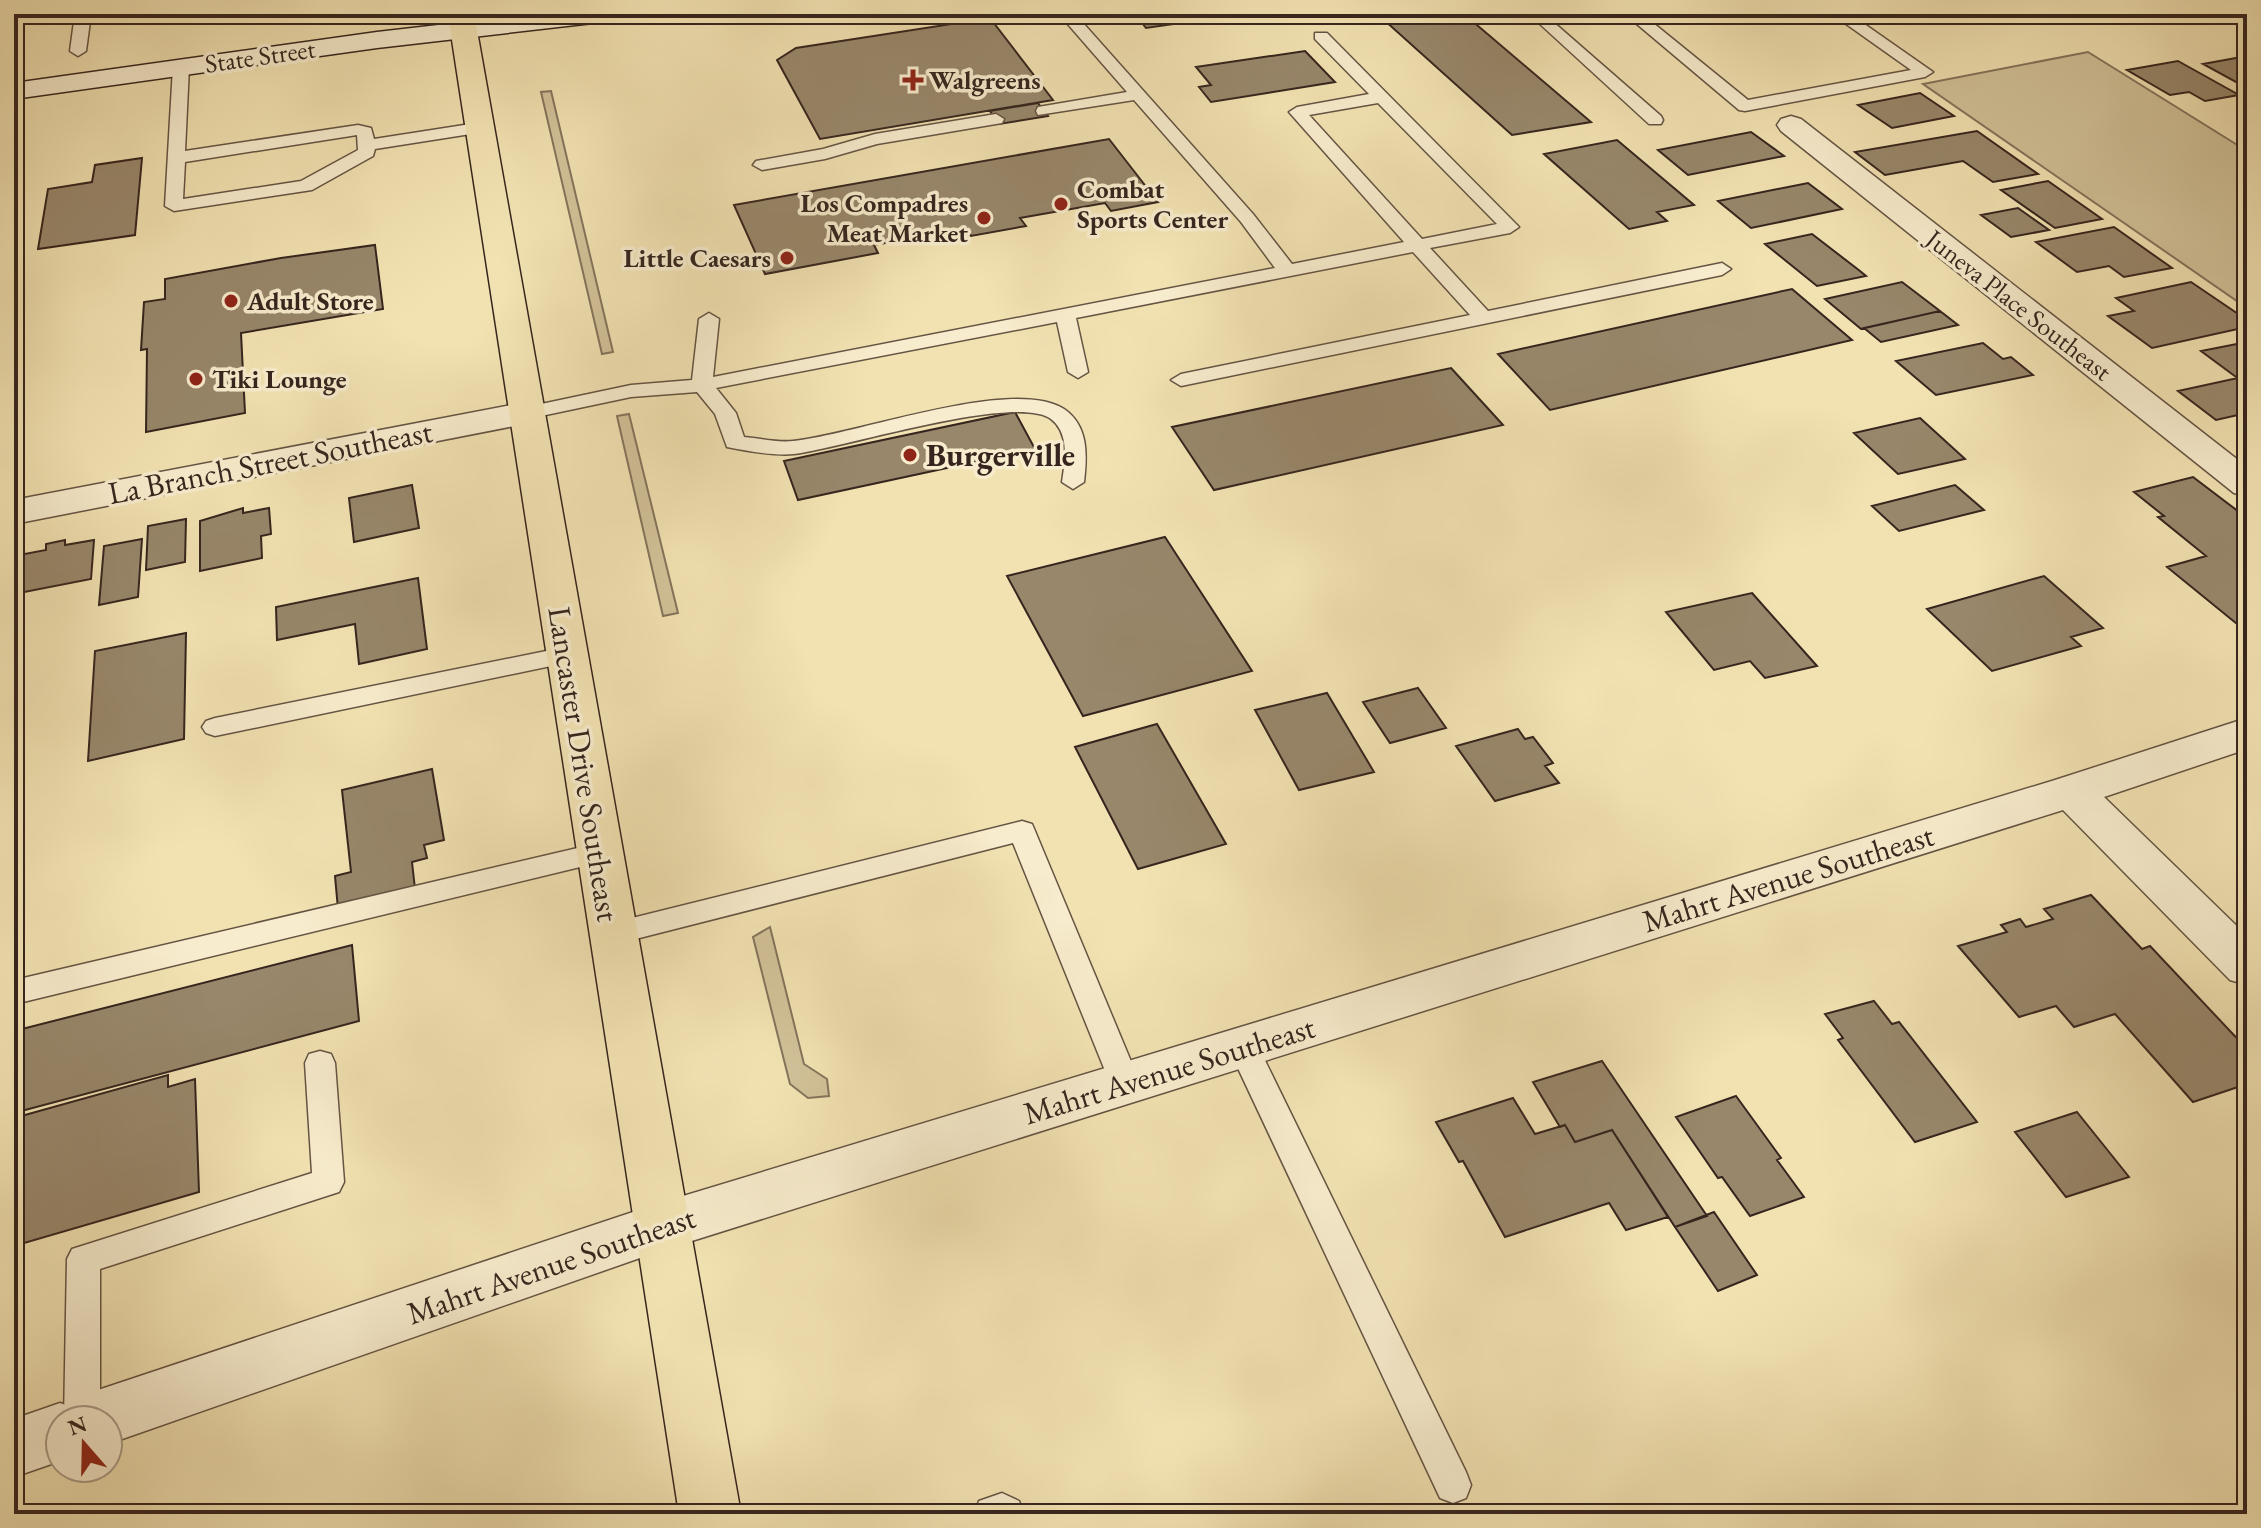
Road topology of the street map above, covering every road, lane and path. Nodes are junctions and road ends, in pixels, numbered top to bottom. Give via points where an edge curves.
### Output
1 (83, 14) edge
2 (602, 14) edge
3 (1067, 14) edge
4 (1539, 14) edge
5 (1633, 14) edge
6 (1840, 14) edge
7 (462, 22) edge
8 (1321, 36) dead end
9 (109, 47) dead end
10 (65, 53) joint
11 (181, 67) junction
12 (14, 91) edge
13 (1136, 95) junction
14 (1382, 97) junction
15 (1044, 111) dead end
16 (996, 119) dead end
17 (1655, 120) dead end
18 (1791, 125) dead end
19 (477, 128) junction
20 (366, 145) junction
21 (176, 158) junction
22 (762, 165) dead end
23 (1416, 245) junction
24 (1722, 269) dead end
25 (1287, 271) junction
26 (1065, 315) junction
27 (1483, 318) junction
28 (709, 319) dead end
29 (1078, 372) dead end
30 (1181, 380) dead end
31 (702, 385) junction
32 (527, 413) junction
33 (1073, 482) dead end
34 (2247, 485) edge
35 (14, 512) edge
36 (566, 655) junction
37 (215, 727) dead end
38 (2247, 733) edge
39 (2071, 791) junction
40 (599, 853) junction
41 (612, 934) junction
42 (2247, 966) edge
43 (19, 991) dead end
44 (1243, 1047) junction
45 (320, 1063) dead end
46 (1125, 1083) junction
47 (660, 1227) junction
48 (82, 1404) edge
49 (124, 1410) edge
50 (44, 1438) edge
51 (14, 1448) edge
52 (1453, 1485) dead end
53 (710, 1514) edge
54 (992, 1514) edge
55 (1006, 1514) edge

1 - 10 lane
2 - 7 street, State Street
3 - 13 lane
4 - 17 lane
5 - 6 lane via 1745,106 1925,72
7 - 11 street, State Street
7 - 19 main road, Lancaster Drive Southeast
8 - 14 lane
9 - 10 street
11 - 12 street, State Street
11 - 21 lane
13 - 15 lane
13 - 25 lane via 1247,218
14 - 23 lane via 1297,112
14 - 23 lane via 1510,227
16 - 22 lane
18 - 34 street, Juneva Place Southeast
19 - 20 lane
19 - 32 main road, Lancaster Drive Southeast
20 - 21 lane via 365,132 358,130
20 - 21 lane via 367,152 306,186 174,206
23 - 25 lane
23 - 27 lane
24 - 27 lane
25 - 26 lane
26 - 29 lane
26 - 31 lane
27 - 30 lane
28 - 31 lane
31 - 32 lane via 631,391
31 - 33 lane via 725,413 735,442 791,448 999,405 1040,406 1057,412 1070,425 1076,441
32 - 35 street, La Branch Street Southeast
32 - 36 main road, Lancaster Drive Southeast
36 - 37 lane
36 - 40 main road, Lancaster Drive Southeast
38 - 39 street, Mahrt Avenue Southeast
39 - 42 street
39 - 44 street, Mahrt Avenue Southeast
40 - 41 main road, Lancaster Drive Southeast
40 - 43 lane
41 - 46 lane via 1022,831
41 - 47 main road, Lancaster Drive Southeast
44 - 46 street, Mahrt Avenue Southeast
44 - 52 lane
45 - 48 lane via 328,1182 84,1259
46 - 47 street, Mahrt Avenue Southeast
47 - 49 street, Mahrt Avenue Southeast
47 - 53 main road, Lancaster Drive Southeast
50 - 51 street
54 - 55 lane

